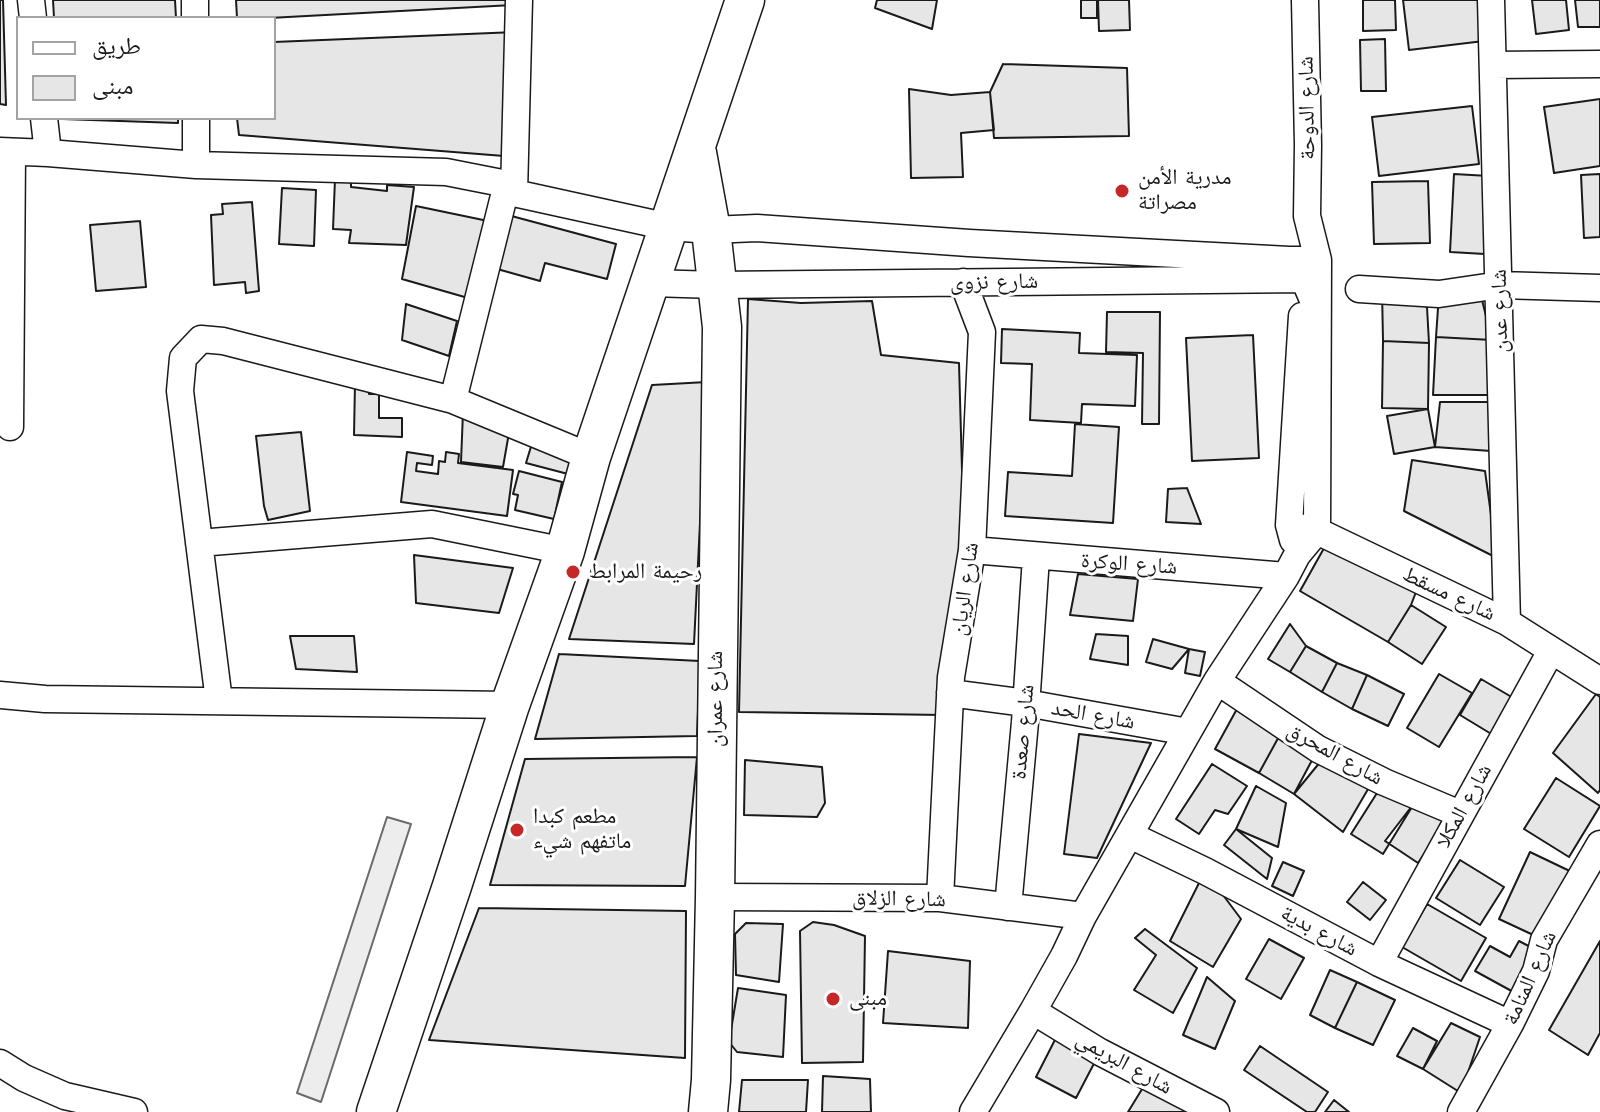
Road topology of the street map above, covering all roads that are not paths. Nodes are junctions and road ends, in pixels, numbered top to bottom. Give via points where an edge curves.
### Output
1 (519, 0) edge
2 (745, 0) edge
3 (1305, 0) edge
4 (1491, 0) edge
5 (1600, 64) edge
6 (1493, 65) junction
7 (44, 120) edge
8 (196, 120) edge
9 (696, 148) junction
10 (6, 152) edge
11 (48, 153) junction
12 (196, 165) junction
13 (510, 189) junction
14 (669, 227) junction
15 (711, 230) junction
16 (1304, 266) junction
17 (963, 282) junction
18 (650, 283) junction
19 (717, 285) junction
20 (1500, 285) junction
21 (1600, 288) edge
22 (1359, 289) junction
23 (1318, 311) junction
24 (453, 400) junction
25 (10, 427) dead end
26 (591, 457) junction
27 (1289, 525) junction
28 (1317, 531) junction
29 (199, 543) junction
30 (972, 550) junction
31 (565, 551) junction
32 (1036, 557) junction
33 (1291, 566) junction
34 (1507, 622) junction
35 (1551, 651) junction
36 (1217, 681) junction
37 (1600, 681) edge
38 (950, 693) junction
39 (0, 695) edge
40 (219, 701) junction
41 (1026, 703) junction
42 (510, 705) junction
43 (1188, 732) junction
44 (1460, 814) junction
45 (1130, 835) junction
46 (1600, 844) edge
47 (715, 897) junction
48 (940, 898) junction
49 (1008, 907) junction
50 (1083, 916) junction
51 (1379, 963) junction
52 (1033, 1011) junction
53 (1510, 1024) junction
54 (0, 1063) edge
55 (134, 1112) edge
56 (376, 1112) edge
57 (708, 1112) edge
58 (973, 1112) edge
59 (1216, 1112) edge
60 (1461, 1112) edge

1 - 13 street
2 - 9 main road
3 - 16 street, شارع الدوحة
4 - 6 street, شارع عدن
5 - 6 street
6 - 20 street, شارع عدن
7 - 11 street
8 - 12 street
9 - 14 main road
9 - 15 main road, شارع عمران
10 - 11 street, شارع نزوى
10 - 25 street
11 - 12 street, شارع نزوى
12 - 13 street, شارع نزوى via 446,172
13 - 14 street, شارع نزوى
13 - 24 street
14 - 15 street, شارع نزوى
14 - 18 main road
15 - 16 street, شارع نزوى via 757,228
15 - 19 main road, شارع عمران
16 - 17 street, شارع نزوى
16 - 22 street
16 - 23 street
16 - 27 street
17 - 19 street, شارع نزوى
17 - 30 street, شارع الريان via 982,332
18 - 19 street, شارع نزوى
18 - 26 main road
19 - 47 main road, شارع عمران via 722,327
20 - 21 street
20 - 22 street via 1439,294
20 - 34 street, شارع عدن
22 - 23 street
23 - 28 street
24 - 26 street
24 - 29 street via 201,339 183,358 180,391
26 - 31 main road
27 - 28 street, شارع مسقط
27 - 33 street
28 - 33 street
28 - 34 street, شارع مسقط
29 - 31 street via 432,524
29 - 40 street
30 - 32 street, شارع الوكرة
30 - 38 street, شارع الريان
31 - 42 main road
32 - 33 street, شارع الوكرة
32 - 41 street, شارع صعدة
33 - 36 street
34 - 35 street, شارع مسقط
35 - 37 street, شارع مسقط
35 - 44 street, شارع المكلا
36 - 43 street
36 - 44 street, شارع المحرق via 1318,749
38 - 41 street, شارع الحد
38 - 48 street, شارع الريان
39 - 40 street
40 - 42 street
41 - 43 street, شارع الحد
41 - 49 street, شارع صعدة
42 - 56 main road
43 - 45 street
44 - 51 street, شارع المكلا
45 - 50 street
45 - 51 street, شارع بدية
46 - 53 street, شارع المنامة via 1544,940 1536,971
47 - 48 street, شارع الزلاق
47 - 57 main road, شارع عمران
48 - 49 street, شارع الزلاق
49 - 50 street, شارع الزلاق
50 - 52 street
51 - 53 street, شارع بدية
52 - 58 street
52 - 59 street, شارع البريمي
53 - 60 street, شارع المنامة
54 - 55 street via 65,1096

